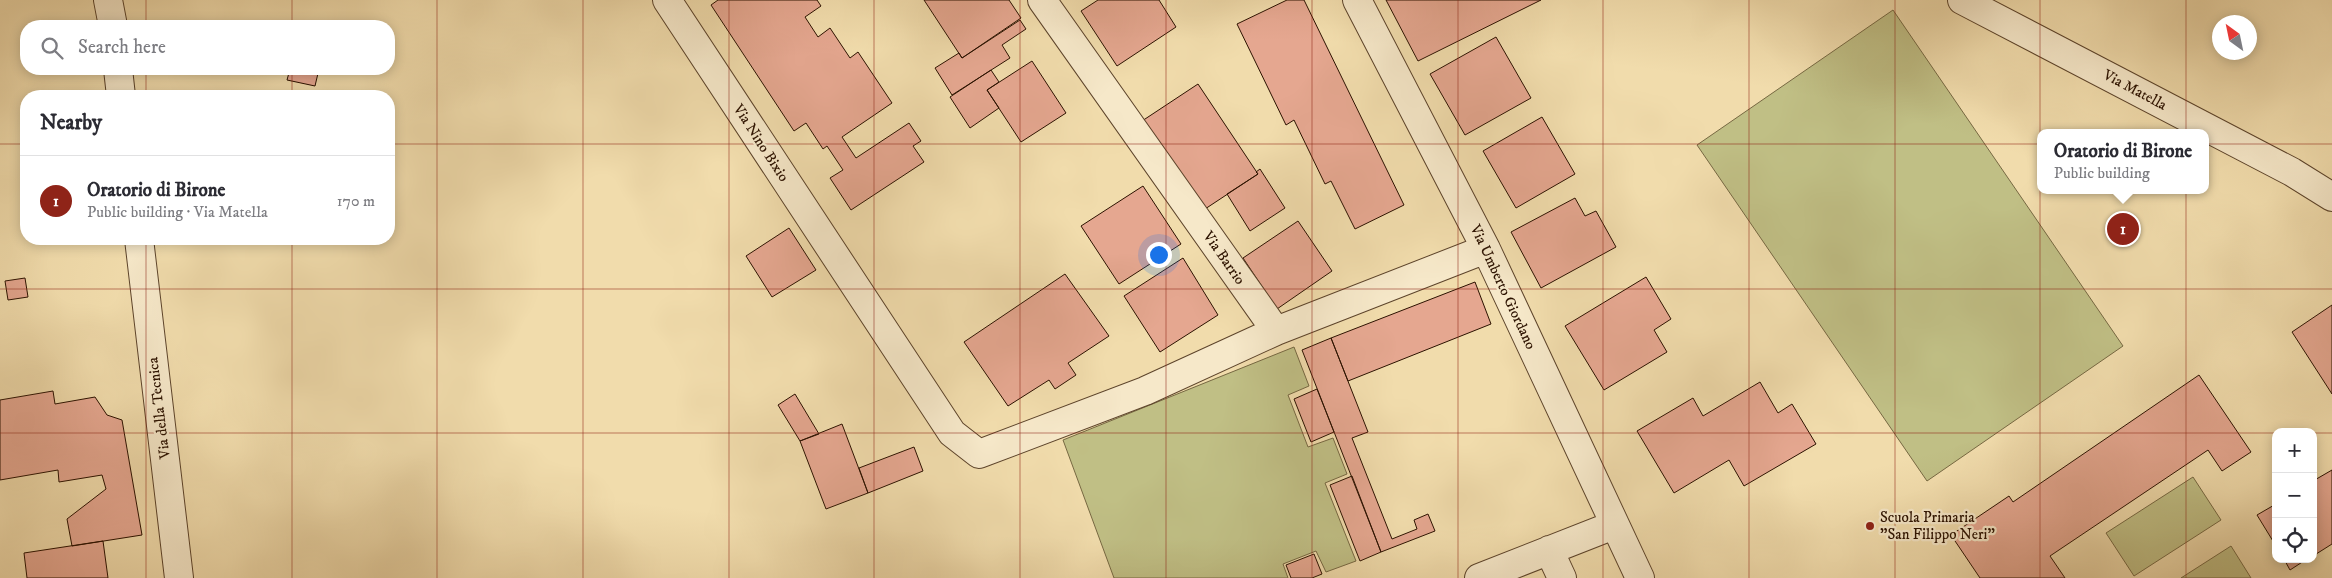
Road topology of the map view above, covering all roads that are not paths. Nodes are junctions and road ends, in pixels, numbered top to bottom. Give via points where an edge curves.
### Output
1 (108, 0) edge
2 (667, 0) edge
3 (1042, 0) edge
4 (1357, 0) edge
5 (1962, 0) edge
6 (112, 20) edge
7 (119, 75) edge
8 (120, 90) edge
9 (2332, 197) edge
10 (139, 245) edge
11 (1486, 249) junction
12 (1276, 331) junction
13 (1614, 524) junction
14 (1549, 550) junction
15 (180, 578) edge
16 (1479, 578) edge
17 (1562, 578) edge
18 (1640, 578) edge

1 - 6 street
2 - 12 street, Via Nino Bixio via 952,433 979,454 1145,391
3 - 12 street, Via Barrio
4 - 11 street, Via Umberto Giordano
5 - 9 street, Via Matella via 2292,172
7 - 8 street
10 - 15 street, Via della Tecnica
11 - 12 street
11 - 13 street, Via Umberto Giordano
13 - 14 street
13 - 18 street, Via Umberto Giordano
14 - 16 street
14 - 17 street

